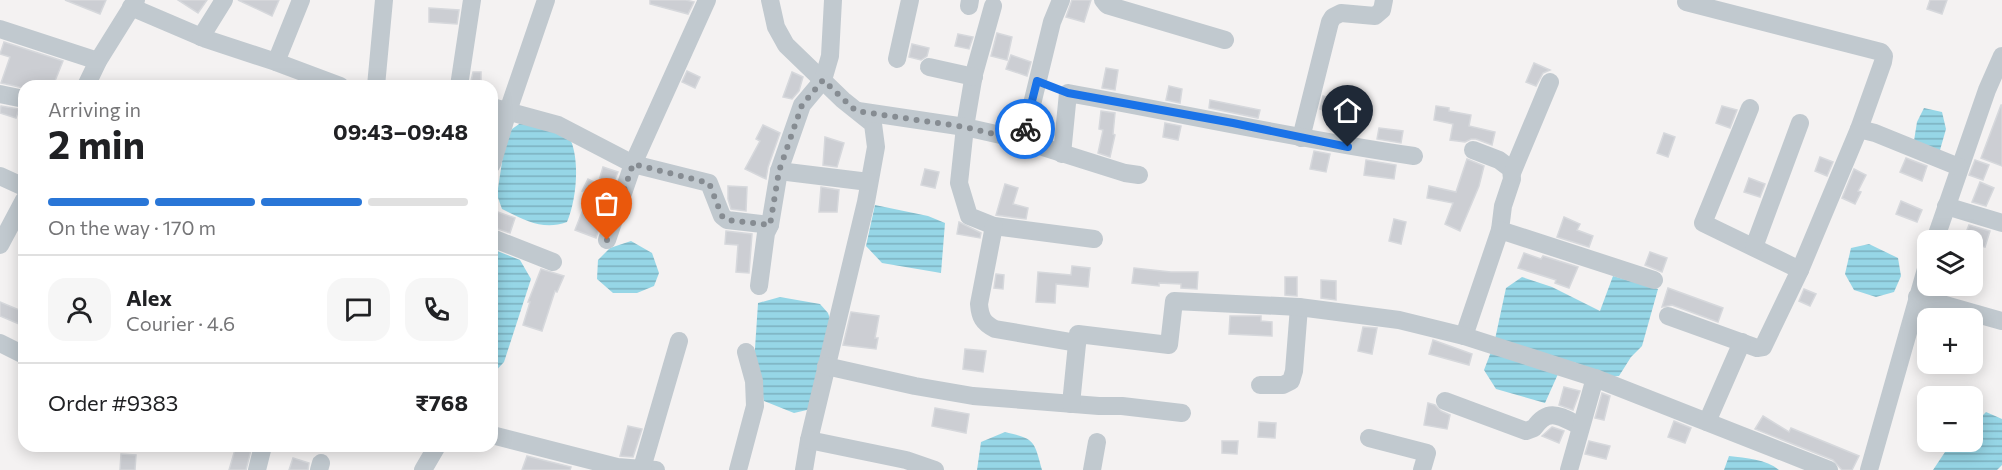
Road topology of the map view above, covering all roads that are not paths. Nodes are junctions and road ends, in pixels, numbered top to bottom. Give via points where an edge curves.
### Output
1 (224, 0) edge
2 (301, 0) edge
3 (384, 0) edge
4 (472, 0) edge
5 (546, 0) edge
6 (707, 0) edge
7 (770, 0) edge
8 (833, 0) edge
9 (910, 0) edge
10 (1061, 0) edge
11 (1103, 0) edge
12 (1384, 0) edge
13 (1686, 2) dead end
14 (133, 4) edge
15 (993, 6) dead end
16 (0, 29) edge
17 (201, 36) junction
18 (1225, 40) dead end
19 (2002, 56) edge
20 (897, 59) dead end
21 (98, 61) junction
22 (276, 62) junction
23 (928, 68) dead end
24 (974, 78) junction
25 (89, 80) edge
26 (324, 80) edge
27 (377, 80) edge
28 (460, 80) edge
29 (823, 80) junction
30 (1037, 81) junction
31 (1550, 82) dead end
32 (1068, 93) junction
33 (0, 94) edge
34 (18, 98) edge
35 (1750, 108) dead end
36 (500, 109) edge
37 (856, 111) junction
38 (1800, 123) dead end
39 (965, 127) junction
40 (1859, 129) junction
41 (1301, 138) junction
42 (1023, 141) junction
43 (1473, 150) dead end
44 (1062, 154) junction
45 (1414, 156) dead end
46 (633, 164) junction
47 (1959, 168) junction
48 (779, 171) junction
49 (1512, 173) junction
50 (1139, 175) dead end
51 (0, 176) edge
52 (869, 183) junction
53 (18, 184) edge
54 (1946, 206) junction
55 (18, 211) edge
56 (2002, 223) edge
57 (770, 225) junction
58 (994, 226) junction
59 (1500, 230) junction
60 (1938, 230) edge
61 (1094, 239) dead end
62 (498, 240) edge
63 (607, 240) dead end
64 (0, 245) edge
65 (1754, 247) junction
66 (553, 262) dead end
67 (1800, 270) junction
68 (1654, 280) dead end
69 (759, 286) dead end
70 (1917, 297) joint
71 (1299, 307) junction
72 (1668, 316) dead end
73 (2002, 321) edge
74 (1464, 336) junction
75 (679, 341) dead end
76 (0, 342) edge
77 (1742, 342) junction
78 (1077, 343) junction
79 (18, 352) edge
80 (746, 352) dead end
81 (826, 366) junction
82 (1595, 378) junction
83 (1260, 385) dead end
84 (1445, 401) dead end
85 (1071, 404) junction
86 (1182, 414) dead end
87 (1707, 422) junction
88 (1580, 426) junction
89 (498, 437) edge
90 (1369, 438) dead end
91 (809, 440) junction
92 (1097, 442) dead end
93 (262, 452) edge
94 (433, 452) edge
95 (617, 469) edge
96 (649, 469) edge
97 (257, 470) edge
98 (423, 470) edge
99 (738, 470) edge
100 (804, 470) edge
101 (935, 470) edge
102 (1092, 470) edge
103 (1422, 470) edge
104 (1569, 470) edge
105 (1829, 470) edge
106 (1869, 470) edge

1 - 17 street
2 - 22 street
3 - 27 street
4 - 28 street
5 - 36 street
6 - 46 street
7 - 29 street via 776,27 786,45
8 - 29 street via 830,56
9 - 20 street
10 - 30 street
11 - 18 street via 1107,5
12 - 41 street via 1382,10 1375,16 1341,13 1333,17
13 - 40 street via 1881,52 1883,63
14 - 17 street
14 - 21 street
15 - 24 street
16 - 21 street
17 - 22 street
19 - 47 street
21 - 25 street
22 - 26 street
23 - 24 street
24 - 39 street
29 - 37 street
29 - 48 street via 802,105
30 - 32 street
30 - 42 street
31 - 49 street
32 - 41 street
32 - 44 street
33 - 34 street
35 - 65 street via 1703,224
36 - 46 street via 558,125
37 - 39 street
37 - 52 street via 873,124 876,147
38 - 65 street
39 - 42 street
39 - 58 street via 959,183 969,216
40 - 47 street
40 - 67 street
41 - 45 street
42 - 44 street
43 - 49 street via 1504,164
44 - 50 street
46 - 57 street via 709,183 727,220
46 - 63 street
47 - 54 street
48 - 52 street
48 - 57 street
49 - 59 street
51 - 53 street
52 - 81 street
54 - 56 street
54 - 60 street
55 - 64 street
57 - 69 street
58 - 61 street
58 - 78 street via 980,316 995,329
59 - 68 street
59 - 74 street
62 - 66 street
65 - 67 street
67 - 77 street via 1763,347
70 - 73 street
70 - 106 street
71 - 74 street via 1400,320
71 - 78 street via 1174,301 1169,345 1078,334
71 - 83 street via 1291,381 1284,385
72 - 77 street
74 - 82 street
75 - 96 street
76 - 79 street
77 - 87 street
78 - 85 street
80 - 99 street via 754,381 755,406
81 - 85 street via 973,396
81 - 91 street
82 - 87 street
82 - 88 street
84 - 88 street via 1526,431 1549,415
85 - 86 street
87 - 105 street
88 - 104 street
89 - 95 street
90 - 103 street via 1427,453
91 - 100 street
91 - 101 street via 906,460
92 - 102 street
93 - 97 street
94 - 98 street
95 - 96 street

